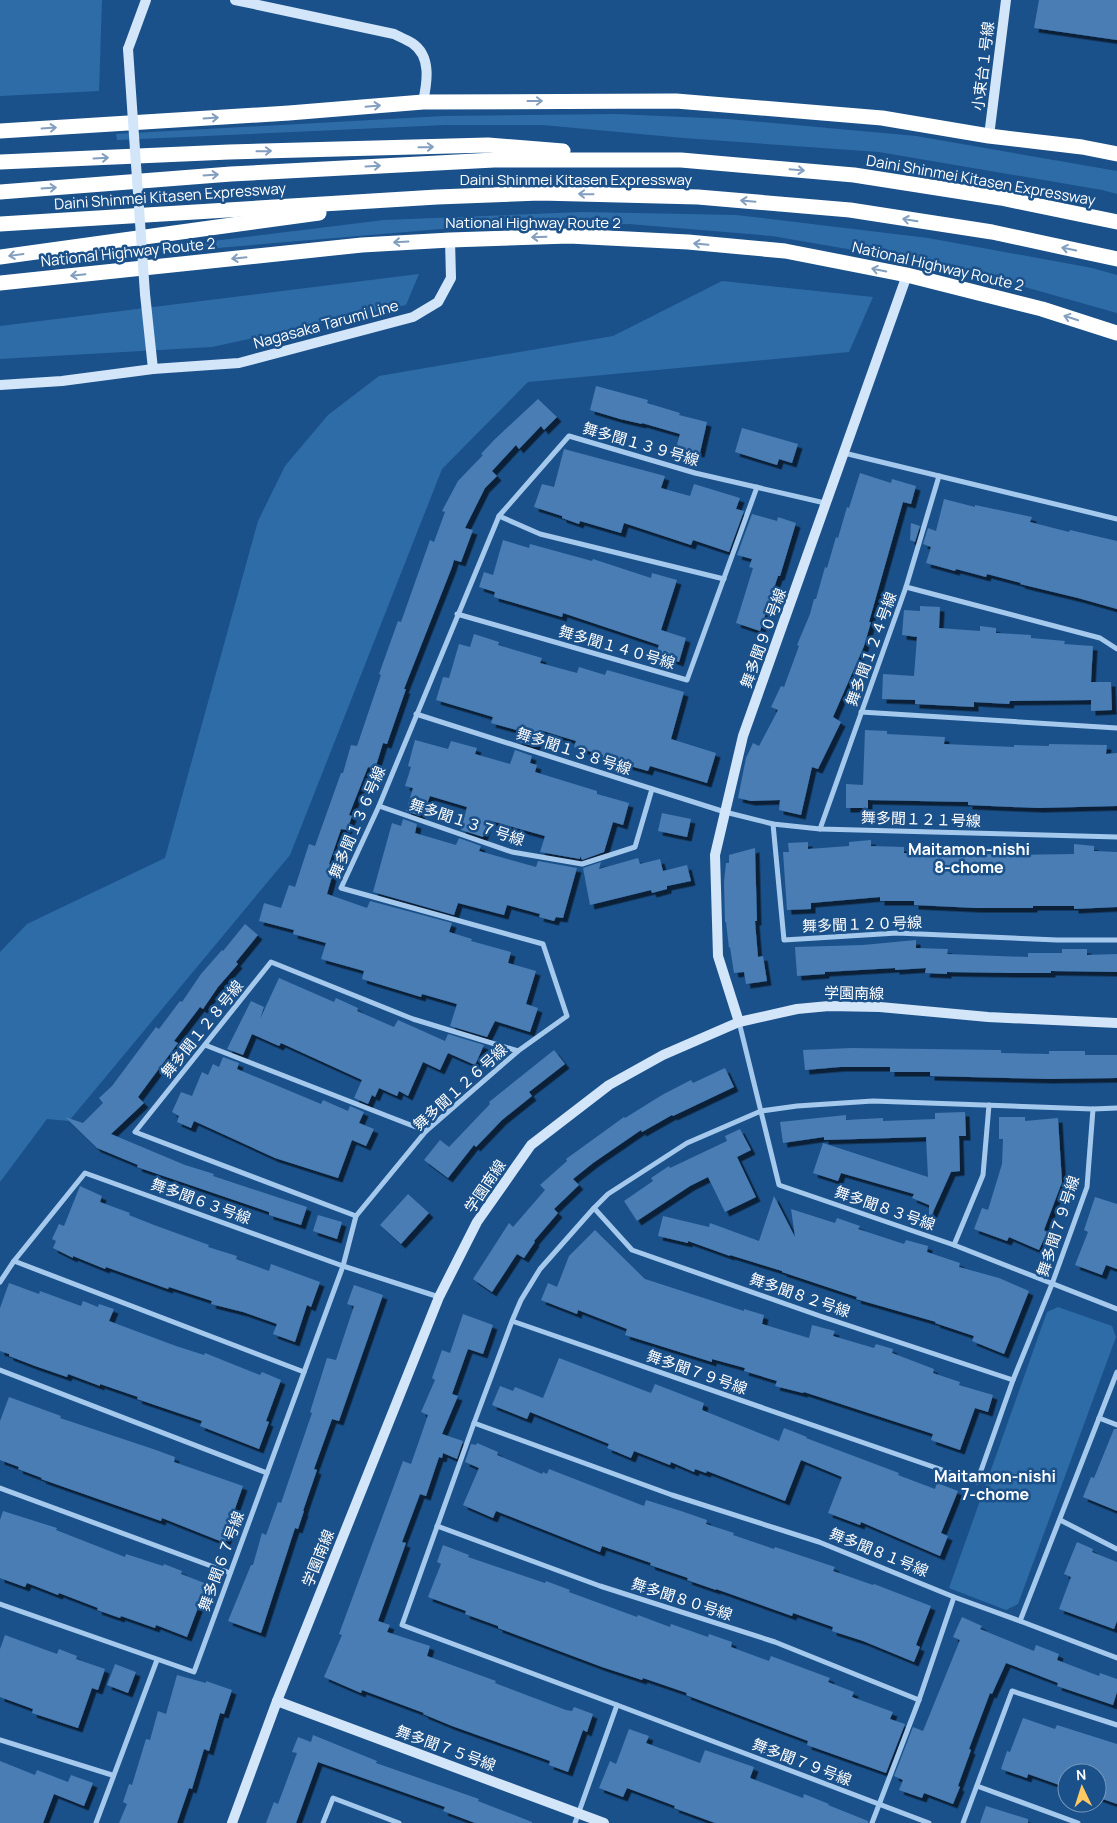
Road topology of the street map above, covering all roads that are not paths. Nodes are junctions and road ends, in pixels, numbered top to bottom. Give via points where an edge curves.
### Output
1 (146, 0) edge
2 (235, 0) edge
3 (1006, 0) edge
4 (423, 102) junction
5 (0, 131) edge
6 (989, 136) junction
7 (1117, 154) edge
8 (681, 160) junction
9 (0, 162) edge
10 (0, 192) edge
11 (437, 197) junction
12 (1117, 222) edge
13 (0, 224) edge
14 (450, 240) junction
15 (0, 258) edge
16 (1117, 259) edge
17 (907, 275) junction
18 (0, 283) edge
19 (1117, 333) edge
20 (153, 369) junction
21 (0, 385) edge
22 (844, 453) junction
23 (939, 476) junction
24 (757, 487) junction
25 (827, 503) junction
26 (499, 516) junction
27 (1117, 520) edge
28 (724, 579) junction
29 (906, 587) junction
30 (458, 614) junction
31 (1117, 649) edge
32 (862, 712) junction
33 (416, 714) junction
34 (1117, 728) edge
35 (652, 789) junction
36 (379, 806) junction
37 (725, 812) junction
38 (773, 824) junction
39 (820, 829) junction
40 (1117, 837) edge
41 (1117, 940) edge
42 (567, 1016) joint
43 (739, 1022) junction
44 (1117, 1023) edge
45 (205, 1045) junction
46 (518, 1051) junction
47 (988, 1105) junction
48 (1117, 1108) edge
49 (1094, 1110) junction
50 (761, 1111) junction
51 (426, 1131) junction
52 (594, 1208) junction
53 (356, 1216) junction
54 (954, 1245) junction
55 (14, 1261) junction
56 (343, 1266) junction
57 (0, 1282) edge
58 (1052, 1284) junction
59 (439, 1297) junction
60 (1117, 1309) edge
61 (512, 1321) junction
62 (0, 1370) edge
63 (304, 1372) junction
64 (1117, 1372) edge
65 (1013, 1380) junction
66 (1100, 1418) junction
67 (474, 1423) junction
68 (1117, 1425) edge
69 (267, 1473) junction
70 (0, 1488) edge
71 (1060, 1520) junction
72 (436, 1526) junction
73 (1117, 1549) edge
74 (230, 1573) junction
75 (954, 1597) junction
76 (0, 1604) edge
77 (1020, 1622) junction
78 (1117, 1658) edge
79 (157, 1660) junction
80 (919, 1700) junction
81 (277, 1701) junction
82 (617, 1705) junction
83 (1117, 1725) edge
84 (0, 1740) edge
85 (112, 1775) junction
86 (977, 1786) junction
87 (879, 1805) junction
88 (577, 1818) edge
89 (96, 1823) edge
90 (232, 1823) edge
91 (323, 1823) edge
92 (399, 1823) edge
93 (604, 1823) edge
94 (872, 1823) edge
95 (929, 1823) edge
96 (963, 1823) edge
97 (1078, 1823) edge

1 - 20 street, bridge via 128,49
2 - 4 street via 394,34 414,44 423,56 428,77
3 - 6 street, 小束台１号線
5 -> 4 highway
4 -> 6 highway via 676,101 882,118
6 - 7 highway
9 -> 8 highway via 488,145
10 -> 8 highway, Daini Shinmei Kitasen Expressway via 231,174 494,160
8 -> 12 highway, Daini Shinmei Kitasen Expressway via 854,175 1001,198
11 - 13 highway, Daini Shinmei Kitasen Expressway
11 -> 15 highway
16 -> 11 highway, Daini Shinmei Kitasen Expressway via 992,232 859,212 698,196 540,193
17 -> 14 highway, National Highway Route 2 via 785,251 688,242 569,236
14 -> 18 highway, National Highway Route 2 via 362,244
14 - 20 street, Nagasaka Tarumi Line via 451,278 438,302 413,317 239,363
19 -> 17 highway, National Highway Route 2 via 1042,308
17 - 22 street, 舞多聞９０号線
20 - 21 street, Nagasaka Tarumi Line via 62,382
22 - 23 street
22 - 25 street, 舞多聞９０号線
23 - 27 street
23 - 29 street, 舞多聞１２４号線
24 - 25 street, 舞多聞１３９号線
24 - 26 street, 舞多聞１３９号線 via 569,436
24 - 28 street, 舞多聞１４０号線
25 - 37 street, 舞多聞９０号線 via 743,736
26 - 28 street via 540,534
26 - 30 street, 舞多聞１３９号線
28 - 30 street, 舞多聞１４０号線 via 687,680
29 - 31 street via 1100,638
29 - 32 street, 舞多聞１２４号線
30 - 33 street, 舞多聞１３６号線
32 - 34 street
32 - 39 street, 舞多聞１２４号線
33 - 35 street, 舞多聞１３８号線
33 - 36 street, 舞多聞１３６号線
35 - 36 street, 舞多聞１３７号線 via 635,847 582,864 512,852
35 - 37 street, 舞多聞１３８号線
36 - 42 street, 舞多聞１３６号線 via 341,888 543,944
37 - 38 street, 舞多聞１２１号線
37 - 43 street, 舞多聞９０号線 via 715,855 718,956
38 - 39 street, 舞多聞１２１号線
38 - 41 street, 舞多聞１２０号線 via 784,940 897,933
39 - 40 street, 舞多聞１２１号線
42 - 46 street, 舞多聞１２６号線
43 - 44 street, 学園南線 via 797,1009 829,1006
43 - 50 street
43 - 59 street, 学園南線 via 663,1055 609,1084 531,1145 478,1222
45 - 46 street, 舞多聞１２８号線 via 271,962 413,1019
45 - 51 street
45 - 53 street, 舞多聞１２８号線 via 135,1132
46 - 51 street, 舞多聞１２６号線
47 - 49 street, 舞多聞７９号線
47 - 50 street, 舞多聞７９号線 via 873,1101
47 - 54 street via 983,1175
48 - 49 street
49 - 58 street, 舞多聞７９号線 via 1087,1186
50 - 52 street, 舞多聞７９号線 via 687,1143 608,1194
50 - 54 street, 舞多聞８３号線 via 779,1185
51 - 53 street, 舞多聞１２６号線
52 - 61 street, 舞多聞７９号線 via 540,1269
52 - 65 street, 舞多聞８２号線 via 632,1250
53 - 56 street, 舞多聞１２６号線
54 - 58 street, 舞多聞８３号線
55 - 56 street, 舞多聞６３号線 via 85,1173
55 - 57 street, 舞多聞６３号線
55 - 63 street
56 - 59 street, 舞多聞６３号線
56 - 63 street, 舞多聞６７号線
58 - 60 street
58 - 65 street, 舞多聞７９号線
59 - 81 street, 学園南線
61 - 65 street, 舞多聞７９号線 via 978,1482
61 - 67 street, 舞多聞７９号線
62 - 69 street
63 - 69 street, 舞多聞６７号線
64 - 66 street
66 - 68 street
66 - 71 street
67 - 72 street, 舞多聞７９号線
67 - 75 street, 舞多聞８１号線 via 672,1495 819,1542
69 - 74 street, 舞多聞６７号線
70 - 74 street
71 - 73 street
71 - 77 street
72 - 80 street, 舞多聞８０号線 via 600,1586 775,1642
72 - 82 street, 舞多聞７９号線 via 402,1626
74 - 79 street, 舞多聞６７号線 via 194,1672
75 - 77 street, 舞多聞８１号線
75 - 80 street
76 - 79 street, 舞多聞６７号線
77 - 78 street, 舞多聞８１号線
79 - 85 street
80 - 87 street
81 - 88 street, 舞多聞７５号線
81 - 90 street, 学園南線
82 - 87 street, 舞多聞７９号線
82 - 88 street
83 - 86 street via 1012,1691
84 - 85 street
85 - 89 street
86 - 96 street
86 - 97 street
87 - 94 street
87 - 95 street, 舞多聞７９号線
88 - 93 street, 舞多聞７５号線
91 - 92 street via 333,1798

